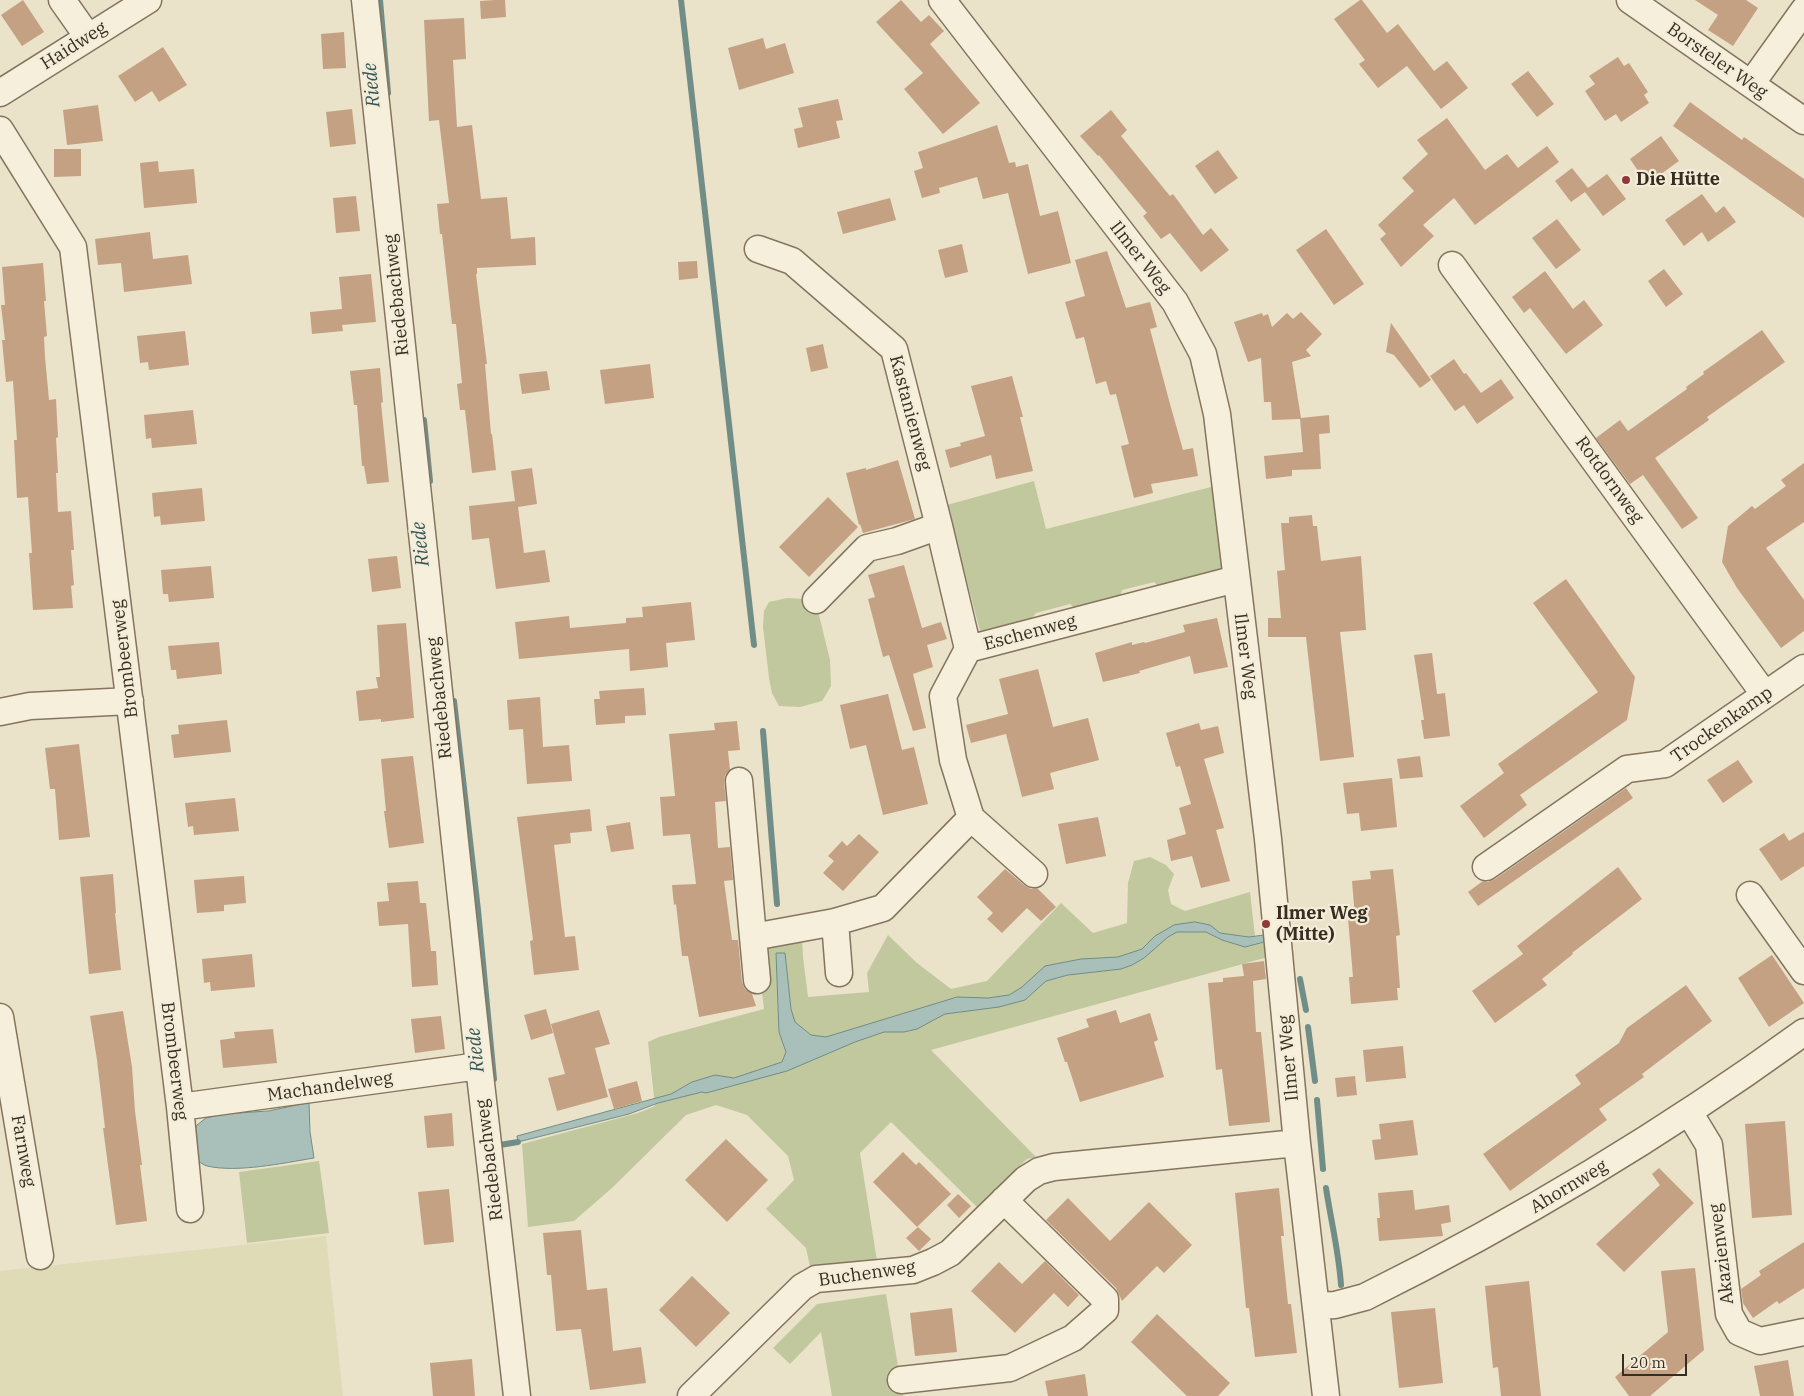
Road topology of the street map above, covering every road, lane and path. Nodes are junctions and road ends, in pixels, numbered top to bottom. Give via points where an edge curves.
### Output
1 (62, 0) edge
2 (148, 0) edge
3 (365, 0) edge
4 (942, 0) edge
5 (1630, 0) edge
6 (1804, 10) edge
7 (88, 37) junction
8 (1751, 84) junction
9 (0, 93) edge
10 (1804, 121) edge
11 (0, 130) edge
12 (758, 249) dead end
13 (1452, 265) dead end
14 (939, 526) junction
15 (1236, 579) junction
16 (816, 600) dead end
17 (968, 649) junction
18 (1804, 668) edge
19 (1765, 695) junction
20 (130, 701) junction
21 (0, 712) edge
22 (739, 781) dead end
23 (971, 818) junction
24 (1486, 867) dead end
25 (1034, 874) dead end
26 (1750, 895) dead end
27 (835, 922) junction
28 (753, 936) junction
29 (1804, 971) edge
30 (839, 973) dead end
31 (757, 980) dead end
32 (0, 1017) edge
33 (1804, 1032) edge
34 (479, 1066) junction
35 (180, 1107) junction
36 (1689, 1112) junction
37 (1297, 1143) junction
38 (1004, 1200) junction
39 (190, 1210) dead end
40 (40, 1256) dead end
41 (1316, 1306) junction
42 (1804, 1332) edge
43 (902, 1380) dead end
44 (517, 1396) edge
45 (691, 1396) edge
46 (1326, 1396) edge

1 - 7 street
2 - 7 street, Haidweg
3 - 34 street, Riedebachweg
4 - 15 street, Ilmer Weg via 1174,302 1203,354 1217,414
5 - 8 street, Borsteler Weg
6 - 8 street
7 - 9 street, Haidweg
8 - 10 street, Borsteler Weg
11 - 20 street, Brombeerweg via 74,247
12 - 14 street, Kastanienweg via 792,262 894,349
13 - 19 street, Rotdornweg
14 - 16 street via 867,548
14 - 17 street, Kastanienweg
15 - 17 street, Eschenweg
15 - 37 street, Ilmer Weg via 1268,839
17 - 23 street, Eschenweg via 942,696 953,760
18 - 19 street, Trockenkamp
19 - 24 street, Trockenkamp via 1666,764 1628,769
20 - 21 street via 30,706
20 - 35 street, Brombeerweg
22 - 28 street
23 - 25 street
23 - 27 street via 883,908
26 - 29 street
27 - 28 street
27 - 30 street
28 - 31 street
32 - 40 street, Farnweg
33 - 36 street, Ahornweg
34 - 35 street, Machandelweg
34 - 44 street, Riedebachweg
35 - 39 street, Brombeerweg
36 - 41 street, Ahornweg via 1532,1209 1402,1279 1364,1297 1335,1305
36 - 42 street, Akazienweg via 1709,1145 1729,1314 1739,1332 1760,1341
37 - 38 street, Buchenweg via 1054,1168 1026,1179
37 - 41 street, Ilmer Weg
38 - 43 street via 1105,1299 1105,1310 1073,1338 1010,1368
38 - 45 street, Buchenweg via 950,1253 933,1262 913,1270 816,1279 802,1286
41 - 46 street, Ilmer Weg

